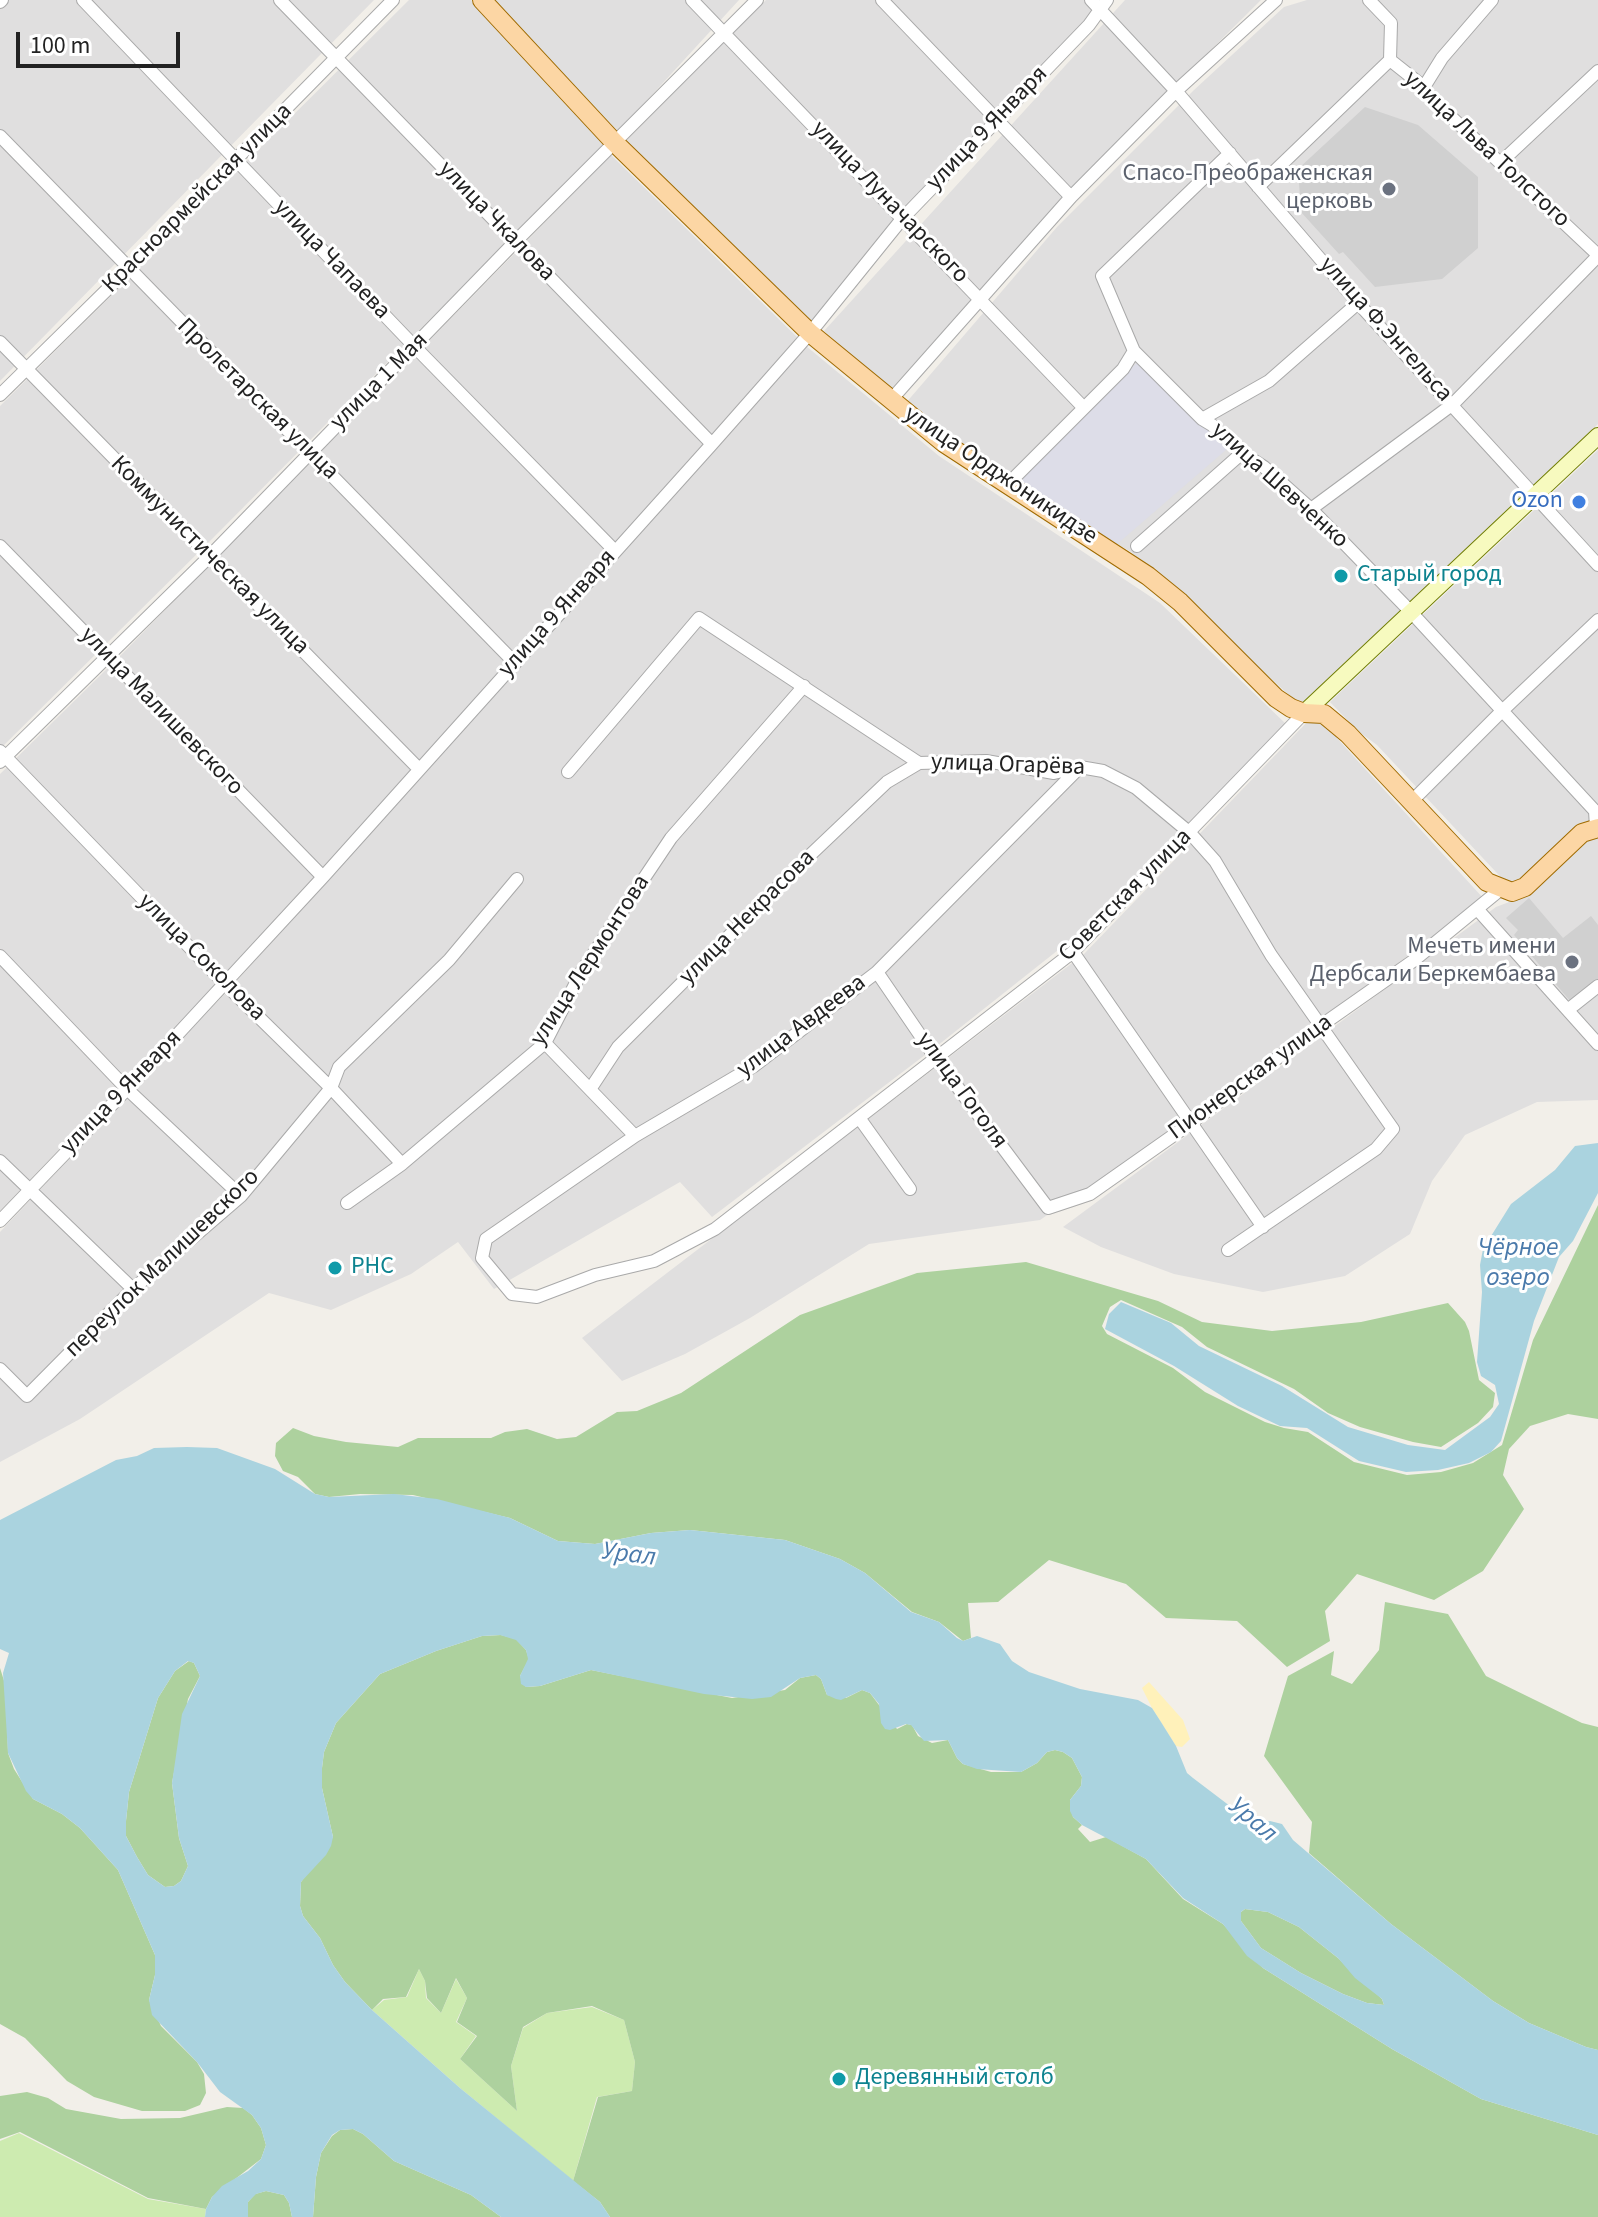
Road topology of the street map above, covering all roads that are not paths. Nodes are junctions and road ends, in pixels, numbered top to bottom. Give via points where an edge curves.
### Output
1 (83, 0) edge
2 (280, 0) edge
3 (393, 0) edge
4 (482, 0) edge
5 (692, 0) edge
6 (757, 0) edge
7 (882, 0) edge
8 (1276, 0) edge
9 (1369, 0) edge
10 (1492, 0) edge
11 (1099, 3) edge
12 (725, 33) junction
13 (336, 60) junction
14 (1390, 60) junction
15 (1598, 71) edge
16 (1424, 87) junction
17 (1176, 91) junction
18 (996, 119) junction
19 (0, 136) edge
20 (614, 142) junction
21 (1230, 153) junction
22 (235, 160) junction
23 (1500, 163) junction
24 (1258, 187) junction
25 (1071, 197) junction
26 (902, 219) junction
27 (515, 242) junction
28 (1598, 256) edge
29 (128, 269) junction
30 (982, 299) junction
31 (1358, 303) junction
32 (810, 333) junction
33 (0, 342) edge
34 (415, 347) junction
35 (1134, 351) junction
36 (25, 369) junction
37 (0, 395) edge
38 (890, 401) junction
39 (1453, 404) junction
40 (1084, 408) junction
41 (1202, 419) junction
42 (1598, 436) edge
43 (712, 444) junction
44 (310, 452) junction
45 (1242, 453) junction
46 (1007, 485) junction
47 (1535, 496) junction
48 (1311, 509) junction
49 (0, 546) edge
50 (1137, 546) dead end
51 (615, 551) junction
52 (209, 557) junction
53 (1598, 565) edge
54 (1410, 611) junction
55 (1598, 620) edge
56 (107, 657) junction
57 (515, 663) junction
58 (804, 686) junction
59 (1501, 712) junction
60 (1304, 713) junction
61 (2, 756) edge
62 (919, 763) junction
63 (1080, 767) junction
64 (419, 769) junction
65 (568, 772) dead end
66 (1412, 801) junction
67 (1597, 826) edge
68 (1190, 833) junction
69 (323, 877) junction
70 (517, 879) dead end
71 (1501, 889) junction
72 (1478, 910) junction
73 (1073, 952) junction
74 (0, 956) edge
75 (877, 972) junction
76 (225, 984) junction
77 (1598, 986) edge
78 (1569, 1009) junction
79 (1319, 1027) junction
80 (545, 1043) junction
81 (1598, 1044) edge
82 (935, 1057) junction
83 (331, 1088) junction
84 (591, 1088) junction
85 (127, 1089) junction
86 (860, 1119) junction
87 (1191, 1123) junction
88 (635, 1136) junction
89 (0, 1161) edge
90 (402, 1164) junction
91 (910, 1189) dead end
92 (29, 1190) junction
93 (241, 1196) junction
94 (347, 1203) dead end
95 (1048, 1208) joint
96 (0, 1221) edge
97 (1263, 1227) junction
98 (486, 1239) joint
99 (1228, 1250) dead end
100 (133, 1289) junction
101 (0, 1369) edge

1 - 22 street, улица Чапаева
2 - 13 street, улица Чкалова
3 - 13 street, Красноармейская улица
4 - 20 main road, улица Орджоникидзе
5 - 12 street, улица Луначарского
6 - 12 street, улица 1 Мая
7 - 18 street
8 - 17 street
9 - 14 street, улица Льва Толстого via 1391,23
10 - 16 street
11 - 17 street, улица Ф.Энгельса
11 - 18 street, улица 9 Января via 1089,25
12 - 20 street, улица 1 Мая
12 - 26 street, улица Луначарского
13 - 22 street, Красноармейская улица
13 - 27 street, улица Чкалова
14 - 16 street, улица Льва Толстого
14 - 24 street
15 - 23 street
16 - 23 street, улица Льва Толстого
17 - 21 street, улица Ф.Энгельса
17 - 25 street
18 - 25 street
18 - 26 street, улица 9 Января
19 - 29 street, Пролетарская улица
20 - 27 street, улица 1 Мая
20 - 32 main road, улица Орджоникидзе
21 - 24 street, улица Ф.Энгельса
21 - 35 street, улица Шевченко via 1102,276
22 - 29 street, Красноармейская улица
22 - 34 street, улица Чапаева
23 - 28 street, улица Льва Толстого
24 - 31 street, улица Ф.Энгельса
25 - 30 street
26 - 30 street, улица Луначарского
26 - 32 street, улица 9 Января
27 - 34 street, улица 1 Мая
27 - 43 street, улица Чкалова
28 - 39 street
29 - 36 street, Красноармейская улица
29 - 44 street, Пролетарская улица
30 - 38 street
30 - 40 street, улица Луначарского
31 - 39 street, улица Ф.Энгельса
31 - 41 street via 1269,381
32 - 38 main road, улица Орджоникидзе
32 - 43 street, улица 9 Января
33 - 36 street, Коммунистическая улица
34 - 44 street, улица 1 Мая
34 - 51 street, улица Чапаева
35 - 40 street
35 - 41 street, улица Шевченко
36 - 37 street, Красноармейская улица
36 - 52 street, Коммунистическая улица
38 - 46 main road, улица Орджоникидзе
39 - 47 street, улица Ф.Энгельса
39 - 48 street
40 - 46 street
41 - 45 street, улица Шевченко
42 - 47 street, Советская улица
43 - 51 street, улица 9 Января
44 - 52 street, улица 1 Мая
44 - 57 street, Пролетарская улица
45 - 48 street, улица Шевченко
45 - 50 street
46 - 60 main road, улица Орджоникидзе via 1148,576 1276,698
47 - 53 street, улица Ф.Энгельса
47 - 54 street, Советская улица
48 - 54 street, улица Шевченко
49 - 56 street, улица Малишевского
51 - 57 street, улица 9 Января
52 - 56 street, улица 1 Мая
52 - 64 street, Коммунистическая улица
54 - 59 street, улица Шевченко
54 - 60 street, Советская улица
55 - 59 street
56 - 61 street, улица 1 Мая
56 - 69 street, улица Малишевского
57 - 64 street, улица 9 Января
58 - 62 street, улица Огарёва
58 - 65 street, улица Огарёва via 699,618
58 - 80 street, улица Лермонтова via 671,838 582,971
59 - 66 street
59 - 67 street, улица Шевченко via 1595,811
60 - 66 main road, улица Орджоникидзе via 1324,714
60 - 68 street, Советская улица
61 - 76 street, улица Соколова
62 - 63 street, улица Огарёва via 986,761 1054,773
62 - 84 street, улица Некрасова via 887,782 807,858 618,1047
63 - 68 street, улица Огарёва via 1103,771 1136,788
63 - 75 street, улица Авдеева
64 - 69 street, улица 9 Января
66 - 71 main road, улица Орджоникидзе via 1479,875
67 - 71 main road, Пионерская улица via 1582,833 1525,887
68 - 73 street, Советская улица
68 - 79 street, улица Огарёва via 1215,861
69 - 76 street, улица 9 Января
70 - 83 street, переулок Малишевского via 449,960 339,1067
71 - 72 street, Пионерская улица
72 - 78 street
72 - 79 street, Пионерская улица
73 - 82 street, Советская улица
73 - 87 street
74 - 85 street
75 - 82 street, улица Гоголя
75 - 88 street, улица Авдеева via 754,1066
76 - 83 street, улица Соколова
76 - 85 street, улица 9 Января
77 - 78 street
78 - 81 street
79 - 87 street, Пионерская улица
79 - 97 street, улица Огарёва via 1393,1129 1376,1149
80 - 84 street
80 - 90 street, улица Лермонтова
82 - 86 street, Советская улица
82 - 95 street, улица Гоголя
83 - 90 street, улица Соколова
83 - 93 street, переулок Малишевского
84 - 88 street
85 - 92 street, улица 9 Января
85 - 93 street
86 - 91 street
86 - 98 street, Советская улица via 715,1229 654,1261 537,1297 512,1294 482,1258
87 - 95 street, Пионерская улица via 1090,1194
87 - 97 street
88 - 98 street, улица Авдеева
89 - 92 street
90 - 94 street, улица Лермонтова
92 - 96 street, улица 9 Января
92 - 100 street
93 - 100 street, переулок Малишевского
97 - 99 street
100 - 101 street, переулок Малишевского via 27,1396

